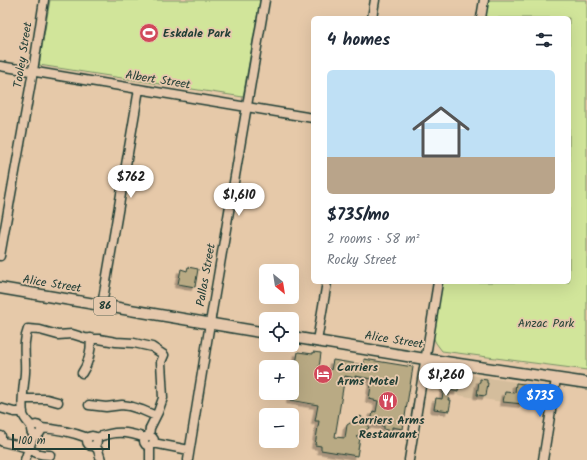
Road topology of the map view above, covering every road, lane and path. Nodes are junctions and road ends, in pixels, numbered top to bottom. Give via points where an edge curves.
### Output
1 (44, 0) edge
2 (265, 0) edge
3 (375, 0) edge
4 (484, 0) edge
5 (372, 16) edge
6 (481, 16) edge
7 (0, 66) edge
8 (33, 71) junction
9 (139, 89) junction
10 (248, 107) junction
11 (311, 118) edge
12 (0, 256) edge
13 (327, 284) edge
14 (438, 284) edge
15 (0, 288) edge
16 (102, 305) junction
17 (210, 323) junction
18 (259, 331) edge
19 (91, 338) junction
20 (299, 338) edge
21 (317, 341) junction
22 (425, 359) junction
23 (82, 373) dead end
24 (556, 379) junction
25 (587, 383) edge
26 (23, 399) junction
27 (58, 402) dead end
28 (89, 405) dead end
29 (0, 408) edge
30 (23, 412) junction
31 (156, 416) junction
32 (33, 431) junction
33 (1, 436) dead end
34 (149, 440) junction
35 (93, 441) junction
36 (29, 448) junction
37 (189, 450) junction
38 (50, 455) dead end
39 (25, 460) edge
40 (100, 460) edge
41 (150, 460) edge
42 (188, 460) edge
43 (409, 460) edge
44 (543, 460) edge

1 - 8 street, Tooley Street
2 - 10 street, Pallas Street
3 - 5 street
4 - 6 street
7 - 8 street, Albert Street
8 - 9 street, Albert Street
8 - 12 street, Tooley Street
9 - 10 street, Albert Street
9 - 16 street
10 - 11 street, Albert Street
10 - 17 street, Pallas Street
13 - 21 street
14 - 22 street
15 - 16 main road, Alice Street / 86
16 - 17 main road, Alice Street / 86
17 - 18 main road, Alice Street / 86
17 - 37 street, Pallas Street
19 - 23 street via 88,359
19 - 26 street via 28,329 24,346
19 - 31 street via 152,347 164,355 163,398
20 - 21 main road, Alice Street
21 - 22 main road, Alice Street
22 - 24 main road, Alice Street
22 - 43 street
24 - 25 main road, Alice Street
24 - 44 street
26 - 27 street via 47,399
26 - 30 street
28 - 31 street via 129,406
29 - 30 street
30 - 32 street
31 - 34 street via 150,428
32 - 35 street via 39,434 41,428 61,430
32 - 36 street
33 - 36 street via 3,442
34 - 35 street via 120,432 105,434
34 - 37 street
34 - 41 street
35 - 40 street
36 - 38 street via 37,454
36 - 39 street
37 - 42 street, Pallas Street

